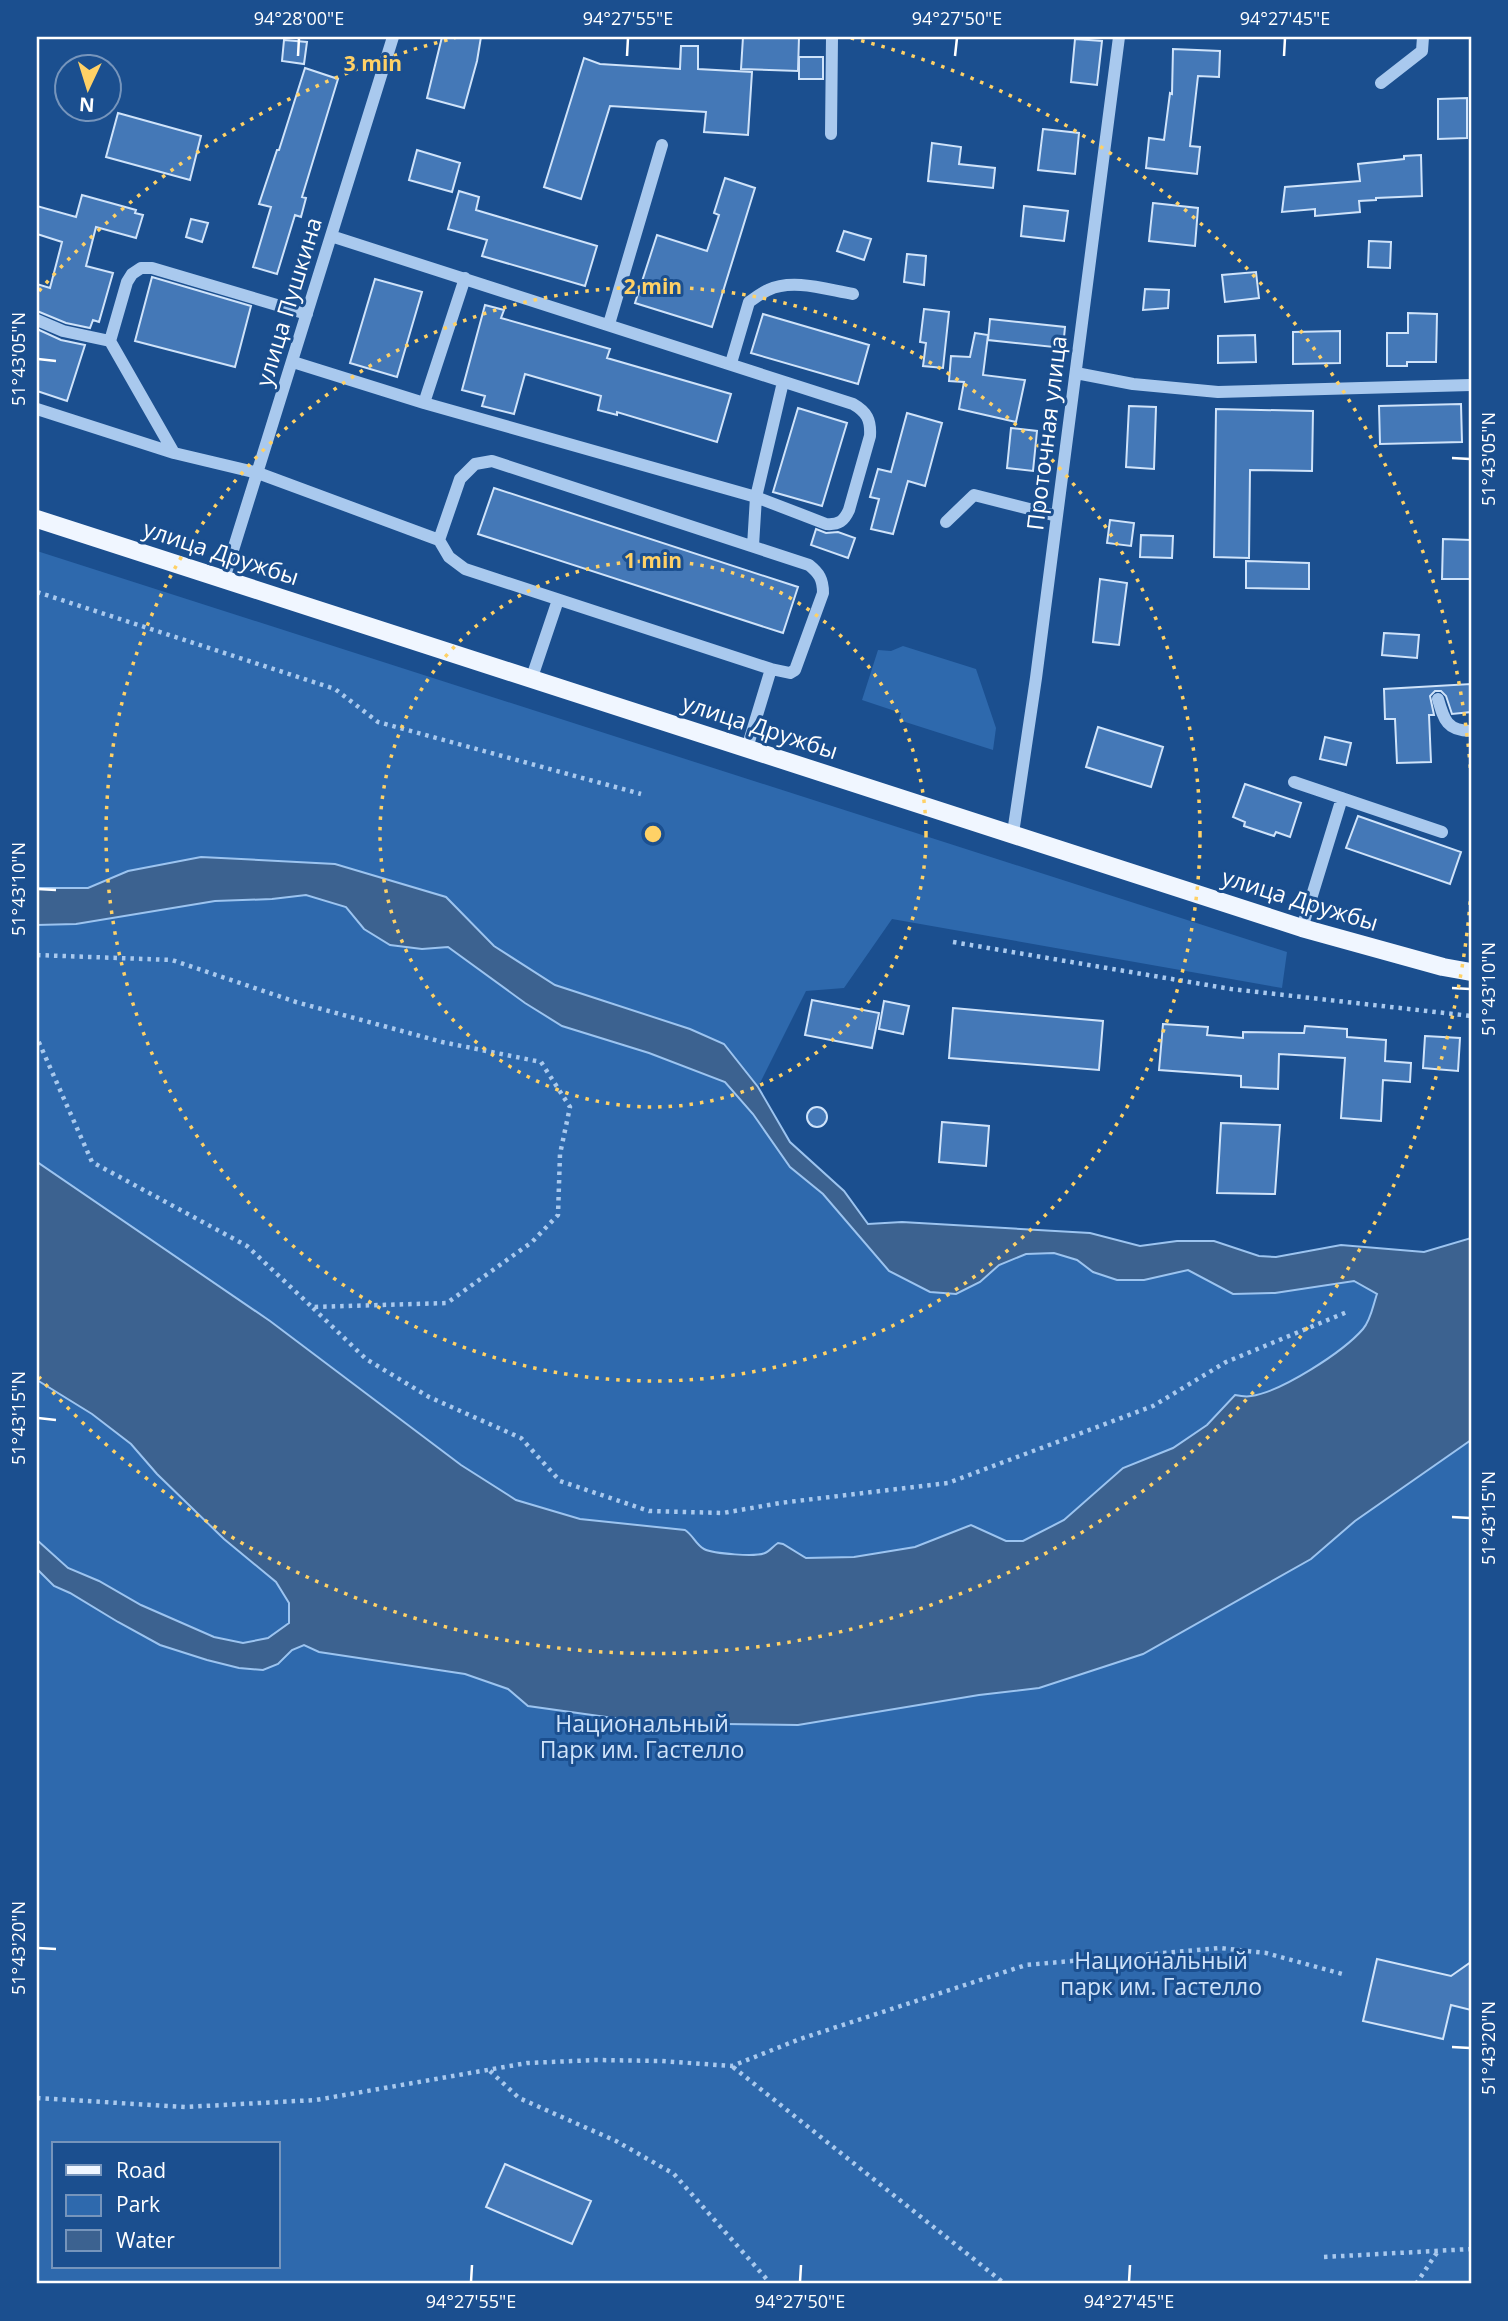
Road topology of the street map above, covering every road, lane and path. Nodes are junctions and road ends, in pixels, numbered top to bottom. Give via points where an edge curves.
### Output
1 (393, 37) edge
2 (832, 37) edge
3 (1119, 37) edge
4 (1423, 37) edge
5 (1381, 83) dead end
6 (831, 134) dead end
7 (662, 145) dead end
8 (331, 236) junction
9 (465, 278) junction
10 (853, 294) dead end
11 (307, 314) junction
12 (37, 320) edge
13 (609, 324) junction
14 (110, 341) junction
15 (293, 362) junction
16 (730, 363) junction
17 (1076, 373) junction
18 (783, 382) junction
19 (1471, 385) edge
20 (424, 403) junction
21 (37, 409) edge
22 (174, 453) junction
23 (258, 473) junction
24 (756, 497) junction
25 (1057, 516) junction
26 (37, 519) edge
27 (946, 522) dead end
28 (439, 540) junction
29 (753, 546) junction
30 (224, 579) junction
31 (37, 592) edge
32 (558, 600) junction
33 (771, 669) junction
34 (531, 680) junction
35 (1437, 699) dead end
36 (1471, 731) edge
37 (747, 748) junction
38 (1294, 782) dead end
39 (641, 794) dead end
40 (1342, 798) junction
41 (1442, 832) dead end
42 (1013, 833) junction
43 (1302, 928) junction
44 (953, 942) dead end
45 (37, 955) edge
46 (1471, 972) edge
47 (1471, 1016) edge
48 (37, 1038) edge
49 (312, 1307) junction
50 (1347, 1312) dead end
51 (1346, 1976) dead end
52 (732, 2066) junction
53 (490, 2070) junction
54 (37, 2098) edge
55 (1471, 2249) edge
56 (1438, 2251) junction
57 (1324, 2257) dead end
58 (771, 2284) edge
59 (1006, 2284) edge
60 (1416, 2284) edge

1 - 8 street, улица Пушкина
2 - 6 street
3 - 17 street, Проточная улица
4 - 5 street via 1422,51
7 - 13 street
8 - 9 street
8 - 11 street, улица Пушкина
9 - 13 street
9 - 20 street
10 - 16 street via 797,286 769,289 749,302
11 - 14 street via 141,268 127,282
11 - 15 street, улица Пушкина
12 - 14 street
13 - 16 street
14 - 22 street
15 - 20 street
15 - 23 street, улица Пушкина
16 - 18 street
17 - 19 street via 1218,393
17 - 25 street, Проточная улица
18 - 24 street
18 - 24 street via 865,411 870,436 849,510 835,525
20 - 24 street
21 - 22 street
22 - 23 street
23 - 28 street
23 - 30 street, улица Пушкина
24 - 29 street
25 - 27 street via 974,495
25 - 42 street, Проточная улица
26 - 30 main road, улица Дружбы
28 - 29 street via 460,479 475,464 492,461
28 - 32 street via 449,557 465,569
29 - 33 street via 809,565 823,583 799,664 790,673
30 - 34 main road, улица Дружбы
31 - 39 path via 335,690 378,722
32 - 33 street
32 - 34 street
33 - 37 street
34 - 37 main road, улица Дружбы
35 - 36 street via 1444,720 1459,731
37 - 42 main road, улица Дружбы
38 - 40 street
40 - 41 street
40 - 43 street
42 - 43 main road, улица Дружбы
43 - 46 main road, улица Дружбы
44 - 47 path via 1231,989
45 - 49 path via 172,960 296,1002 442,1042 541,1062 570,1107 560,1154 558,1215 532,1241 447,1303
48 - 49 path via 92,1162 247,1246
49 - 50 path via 366,1359 429,1397 521,1438 560,1480 649,1511 723,1513 948,1483 1153,1406 1226,1362
51 - 52 path via 1266,1953 1220,1948 1026,1965
52 - 53 path via 597,2060 527,2063
52 - 59 path
53 - 54 path via 316,2100 185,2107
53 - 58 path via 519,2098 616,2141 674,2174
55 - 56 path
56 - 57 path
56 - 60 path

